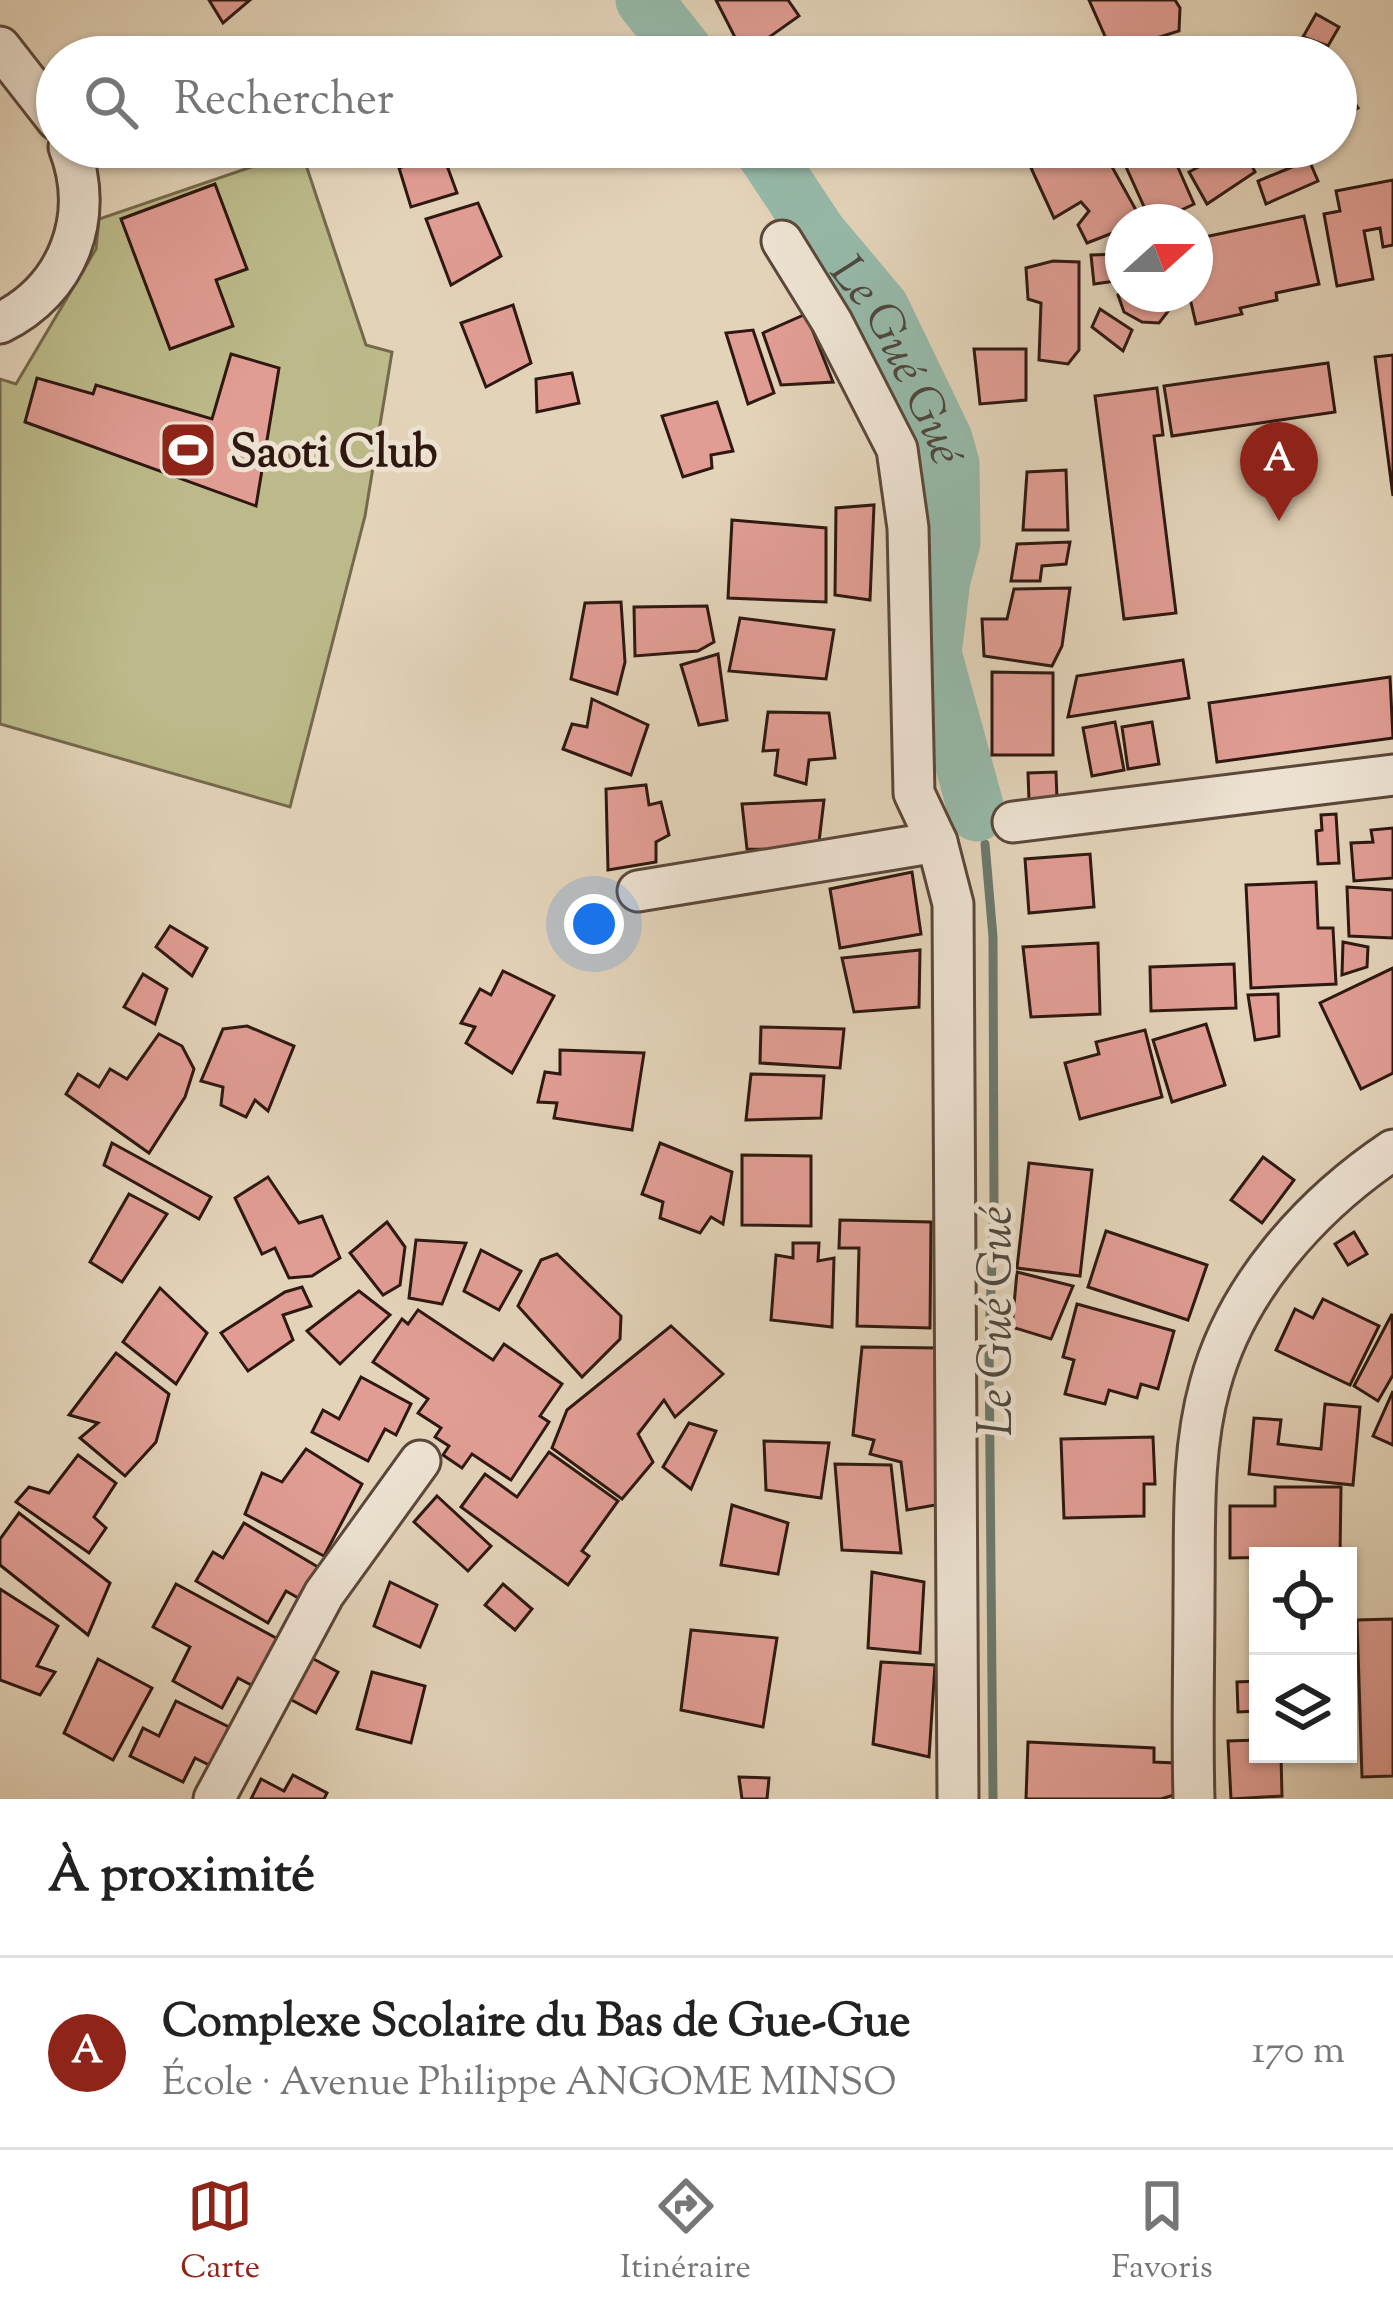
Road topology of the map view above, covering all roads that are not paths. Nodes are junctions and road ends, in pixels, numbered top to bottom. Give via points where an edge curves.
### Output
1 (0, 47) edge
2 (36, 93) edge
3 (76, 168) edge
4 (782, 241) dead end
5 (0, 323) edge
6 (1393, 775) edge
7 (1013, 822) dead end
8 (937, 842) junction
9 (638, 891) dead end
10 (1393, 1150) edge
11 (420, 1461) dead end
12 (214, 1799) edge
13 (958, 1799) edge
14 (1194, 1799) edge

1 - 2 street
3 - 5 street via 81,214 72,251 50,285
4 - 8 street via 897,449 908,527 914,793
6 - 7 street
8 - 9 street
8 - 13 street via 953,904
10 - 14 street via 1286,1246 1238,1317 1210,1386 1195,1507
11 - 12 street via 324,1594

